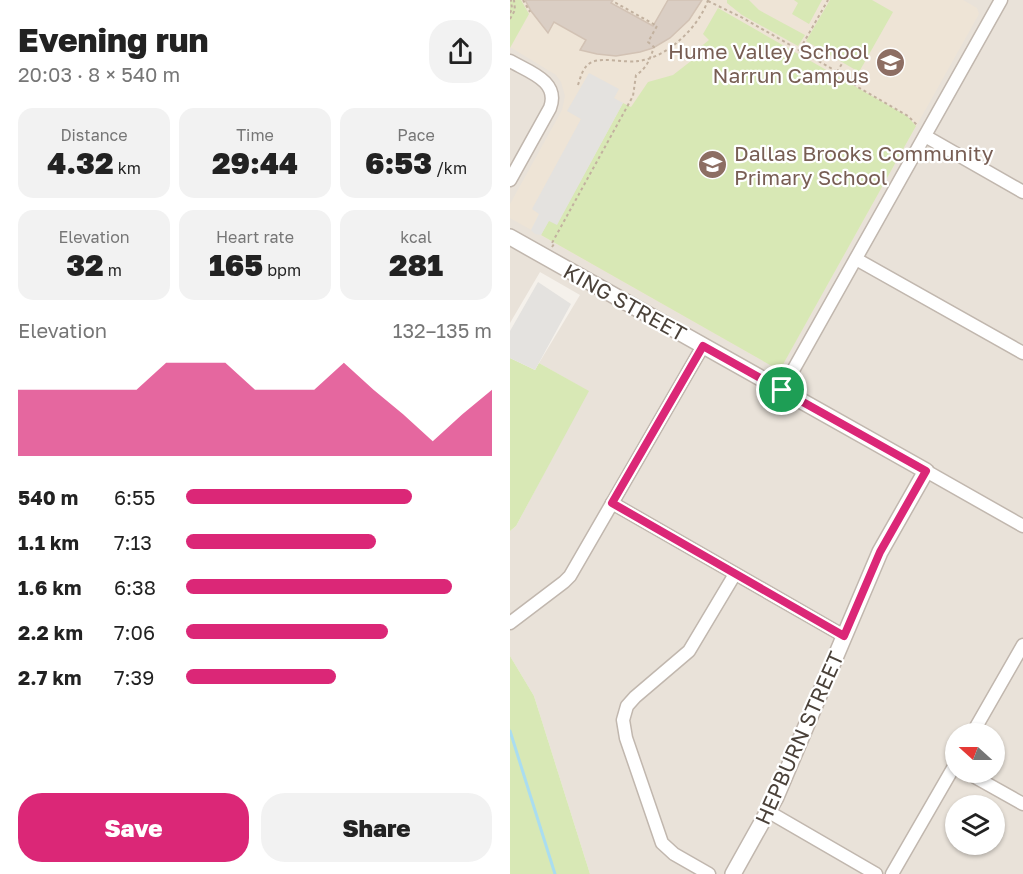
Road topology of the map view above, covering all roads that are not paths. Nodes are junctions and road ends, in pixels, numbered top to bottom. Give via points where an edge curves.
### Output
1 (996, 2) edge
2 (510, 61) edge
3 (921, 131) junction
4 (510, 180) edge
5 (1023, 192) edge
6 (510, 237) edge
7 (856, 259) junction
8 (703, 346) junction
9 (1023, 353) edge
10 (782, 390) junction
11 (926, 471) junction
12 (612, 503) junction
13 (1023, 526) edge
14 (735, 574) junction
15 (510, 623) edge
16 (844, 636) junction
17 (1023, 645) edge
18 (978, 723) edge
19 (945, 782) edge
20 (986, 783) edge
21 (1023, 804) edge
22 (769, 812) junction
23 (709, 874) edge
24 (733, 874) edge
25 (876, 874) edge
26 (892, 874) edge

1 - 3 street
2 - 4 street via 546,82 552,98
3 - 5 street
3 - 7 street
6 - 8 street, KING STREET
7 - 9 street
7 - 10 street
8 - 10 street, KING STREET
8 - 12 street
10 - 11 street, KING STREET
11 - 13 street, KING STREET
11 - 16 street, HEPBURN STREET via 880,552
12 - 14 street
12 - 15 street via 570,576
14 - 16 street
14 - 23 street via 689,651 635,697 623,720 629,749 662,843
16 - 22 street, HEPBURN STREET
17 - 18 street
19 - 26 street
20 - 21 street
22 - 24 street, HEPBURN STREET
22 - 25 street

